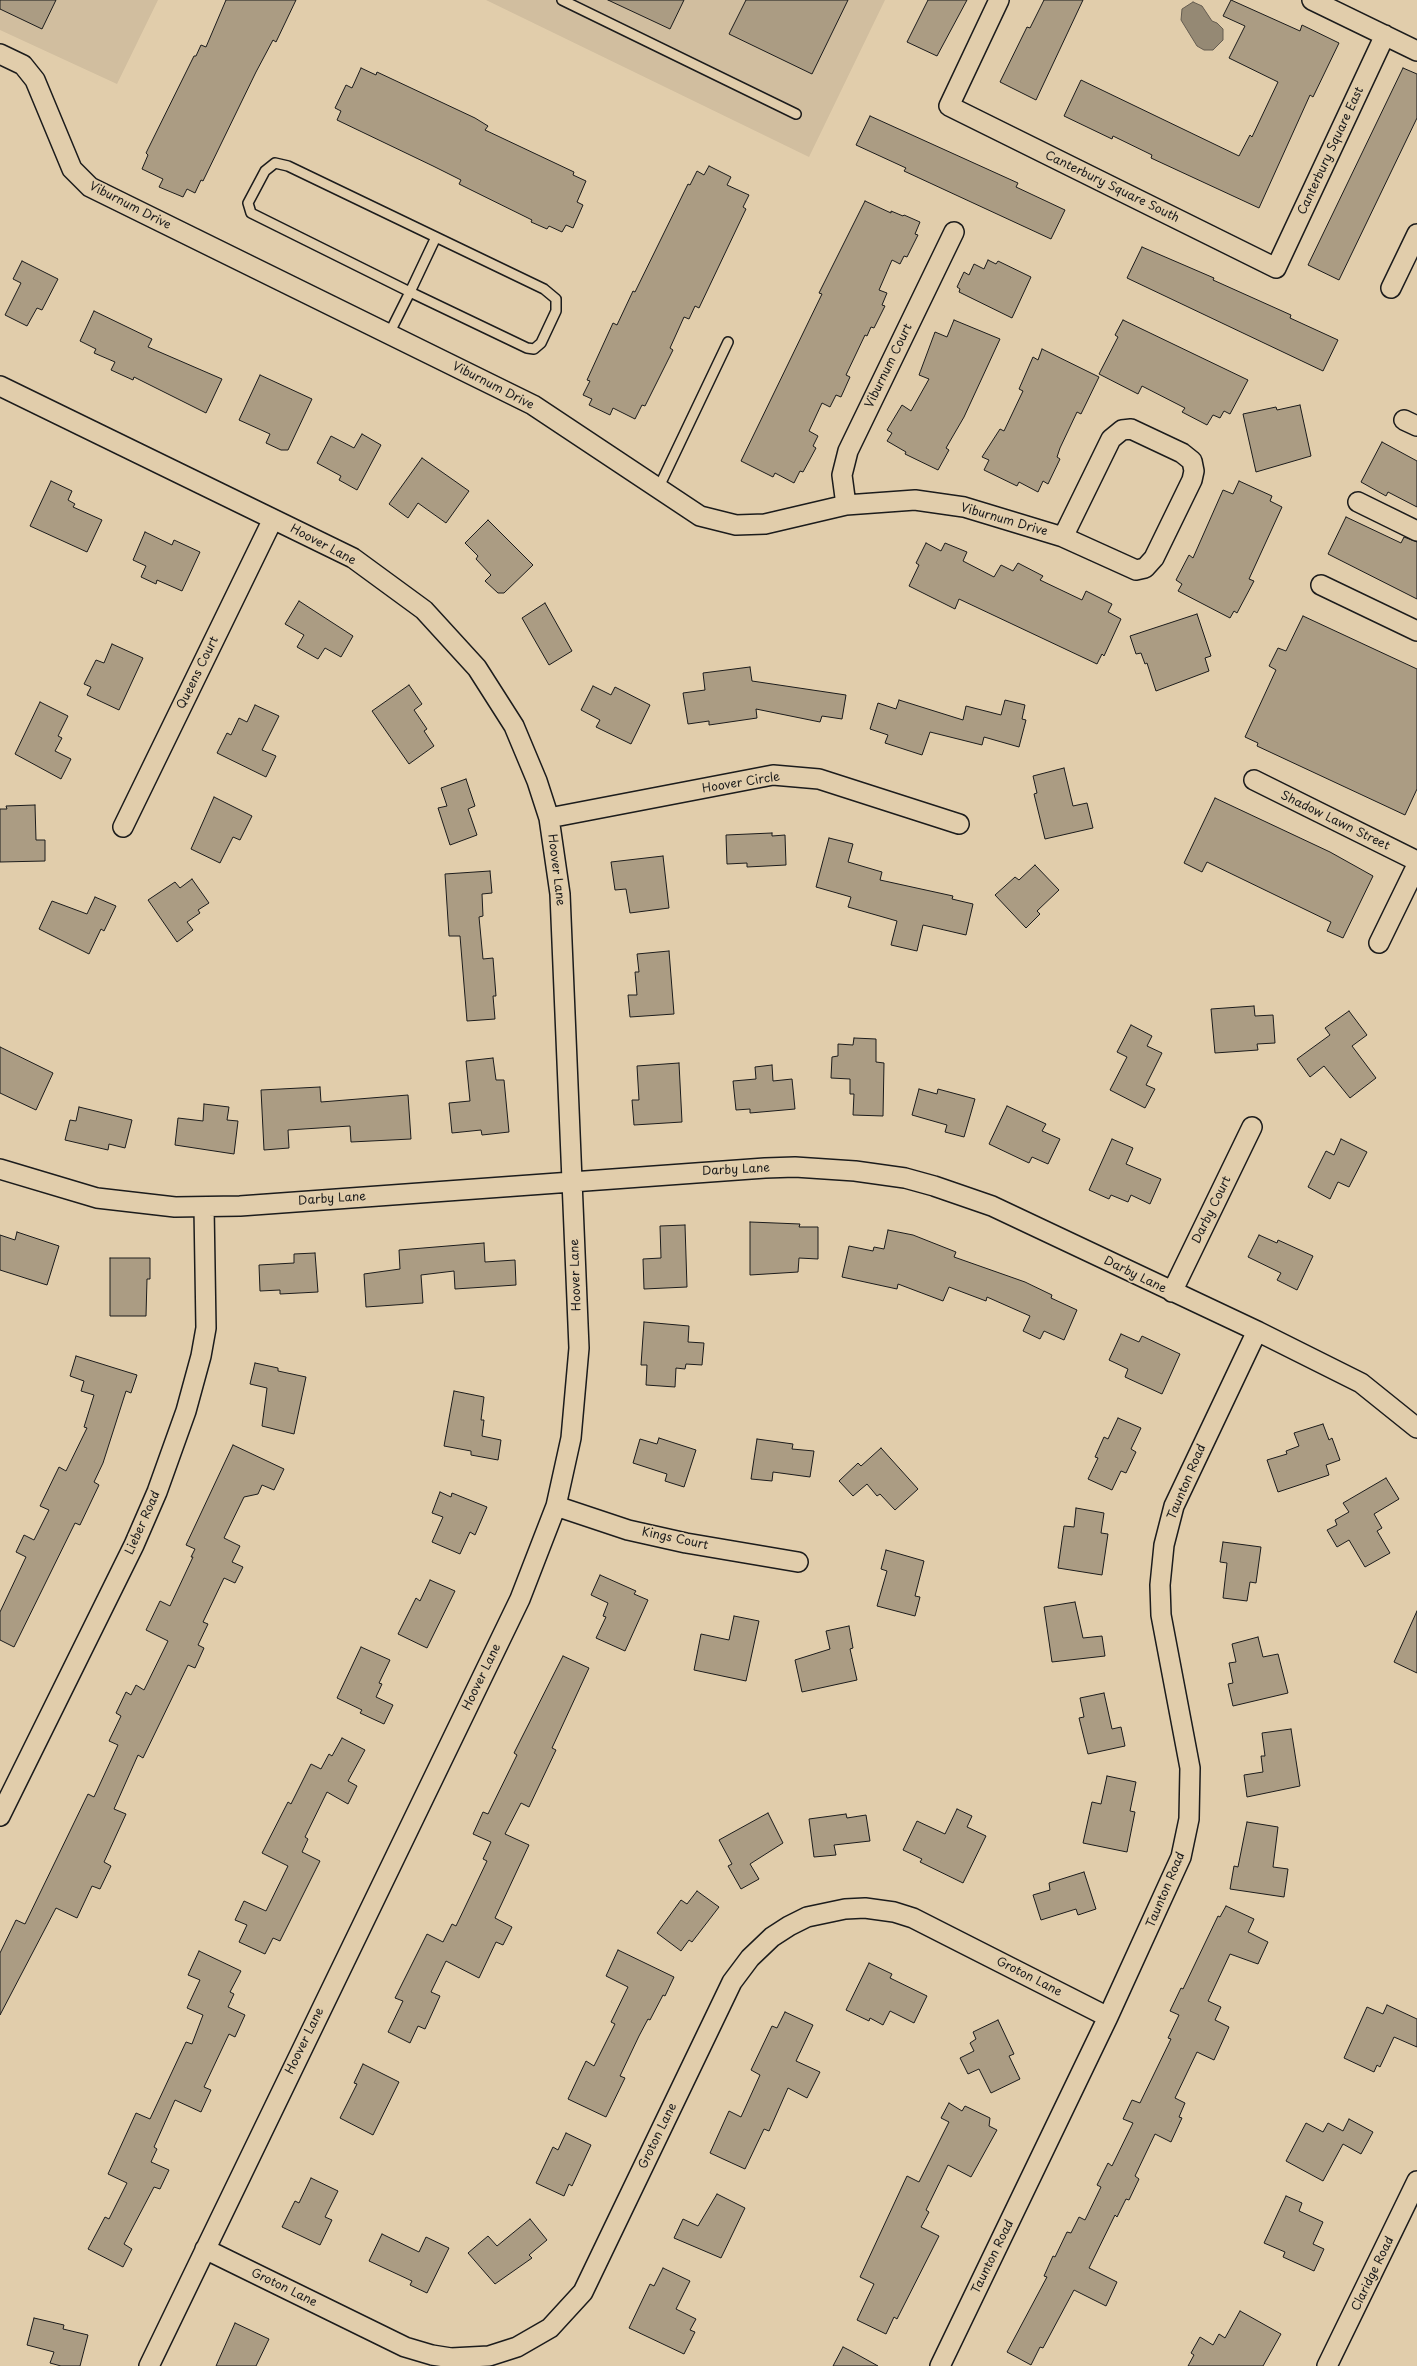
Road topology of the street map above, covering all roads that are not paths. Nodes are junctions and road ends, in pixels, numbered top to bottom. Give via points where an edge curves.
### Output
1 (562, 0) edge
2 (998, 0) edge
3 (1312, 0) edge
4 (1385, 35) junction
5 (1417, 51) edge
6 (0, 54) edge
7 (796, 114) dead end
8 (954, 232) dead end
9 (1417, 234) edge
10 (436, 237) junction
11 (1276, 268) joint
12 (1391, 288) dead end
13 (410, 292) junction
14 (389, 334) junction
15 (728, 342) dead end
16 (0, 386) edge
17 (658, 489) junction
18 (1358, 502) dead end
19 (846, 505) junction
20 (273, 518) junction
21 (1417, 531) edge
22 (1062, 537) junction
23 (1321, 585) dead end
24 (1417, 631) edge
25 (1254, 780) dead end
26 (549, 818) junction
27 (959, 824) dead end
28 (123, 826) dead end
29 (1417, 863) edge
30 (1379, 943) dead end
31 (1252, 1127) dead end
32 (0, 1169) edge
33 (572, 1181) junction
34 (204, 1207) junction
35 (1172, 1292) junction
36 (1257, 1331) junction
37 (1417, 1428) edge
38 (556, 1506) junction
39 (798, 1562) dead end
40 (0, 1816) edge
41 (1108, 2017) junction
42 (1417, 2181) edge
43 (204, 2249) junction
44 (149, 2366) edge
45 (940, 2366) edge
46 (1327, 2366) edge

1 - 7 lane
2 - 11 street, Canterbury Square South via 949,106
3 - 4 street
4 - 5 street
4 - 11 street, Canterbury Square East
6 - 14 street, Viburnum Drive via 23,65 35,80 72,169 90,187
8 - 19 street, Viburnum Court via 848,451 842,475
9 - 12 street
10 - 13 lane
10 - 13 lane via 551,292 556,299 556,311 541,343 534,349 527,348
10 - 13 lane via 281,165 275,164 266,170 248,203 251,213
13 - 14 lane
14 - 17 street, Viburnum Drive via 533,405
15 - 17 lane
16 - 20 street, Hoover Lane
17 - 19 street, Viburnum Drive via 700,516 736,525 774,523
18 - 21 street
19 - 22 street, Viburnum Drive via 915,500 954,506
20 - 26 street, Hoover Lane via 370,568 409,597 452,638 477,668 509,717
20 - 28 street, Queens Court
22 - 22 street, Viburnum Drive via 1130,569 1145,568 1154,558 1192,480 1192,461 1137,430 1118,432 1109,441
23 - 24 street
25 - 29 street, Shadow Lawn Street
26 - 27 street, Hoover Circle via 773,775 819,779
26 - 33 street, Hoover Lane via 560,894
29 - 30 street
31 - 35 street, Darby Court
32 - 34 street, Darby Lane via 97,1198 155,1206
33 - 34 street, Darby Lane
33 - 35 street, Darby Lane via 796,1167 905,1178 992,1206
33 - 38 street, Hoover Lane via 579,1354 571,1438
34 - 40 street, Lieber Road via 206,1328 180,1429 134,1545
35 - 36 street, Darby Lane
36 - 37 street, Darby Lane via 1361,1383
36 - 41 street, Taunton Road via 1174,1506 1166,1535 1160,1585 1161,1615 1190,1768 1189,1819 1175,1875
38 - 39 street, Kings Court via 628,1530
38 - 43 street, Hoover Lane via 520,1599
41 - 43 street, Groton Lane via 913,1918 894,1912 845,1908 807,1917 789,1926 750,1958 732,1982 582,2292 542,2333 517,2347 489,2356 451,2358 405,2347
41 - 45 street, Taunton Road
42 - 46 street, Claridge Road
43 - 44 street, Hoover Lane

